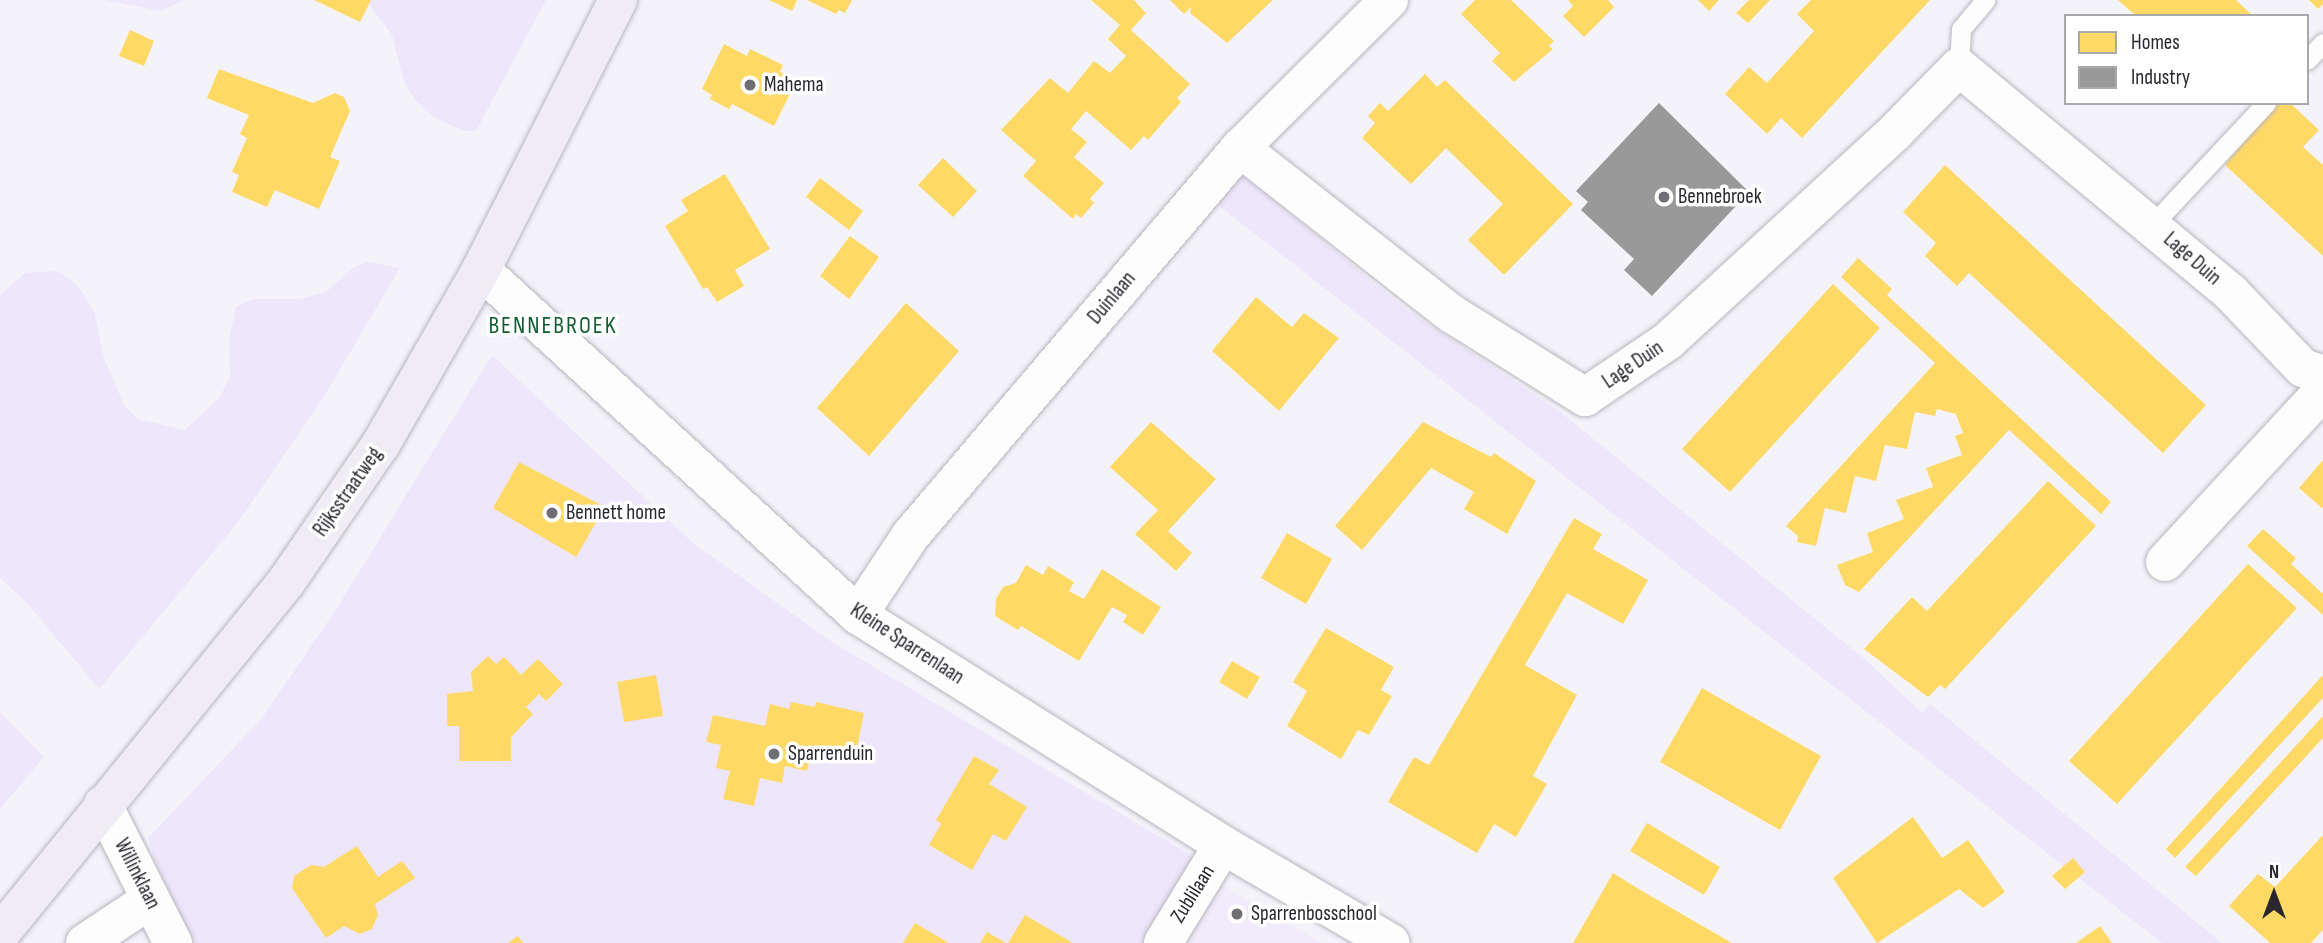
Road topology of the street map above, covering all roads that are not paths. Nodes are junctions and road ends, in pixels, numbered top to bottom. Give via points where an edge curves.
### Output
1 (618, 0) edge
2 (1389, 0) edge
3 (1985, 0) edge
4 (2323, 43) edge
5 (2309, 58) edge
6 (1959, 67) junction
7 (2264, 105) edge
8 (1240, 148) junction
9 (2152, 225) junction
10 (481, 270) junction
11 (2323, 376) edge
12 (2323, 391) edge
13 (2165, 562) dead end
14 (858, 615) junction
15 (103, 805) junction
16 (1223, 845) junction
17 (150, 900) junction
18 (0, 934) edge
19 (85, 943) edge
20 (173, 943) edge
21 (1163, 943) edge
22 (1391, 943) edge

1 - 10 main road, Rijksstraatweg
2 - 8 street, Duinlaan
3 - 6 lane via 1961,29
4 - 5 lane
6 - 8 street, Lage Duin via 1668,341 1585,397 1452,314
6 - 9 street, Lage Duin
7 - 9 lane
8 - 14 street, Duinlaan via 911,535
9 - 11 street, Lage Duin via 2231,293 2303,368
10 - 14 street, Kleine Sparrenlaan
10 - 15 main road, Rijksstraatweg via 382,444 286,582
12 - 13 street
14 - 16 street, Kleine Sparrenlaan
15 - 17 street, Willinklaan
15 - 18 main road, Rijksstraatweg
16 - 21 street, Zublilaan
16 - 22 street, Kleine Sparrenlaan
17 - 19 street
17 - 20 street, Willinklaan

